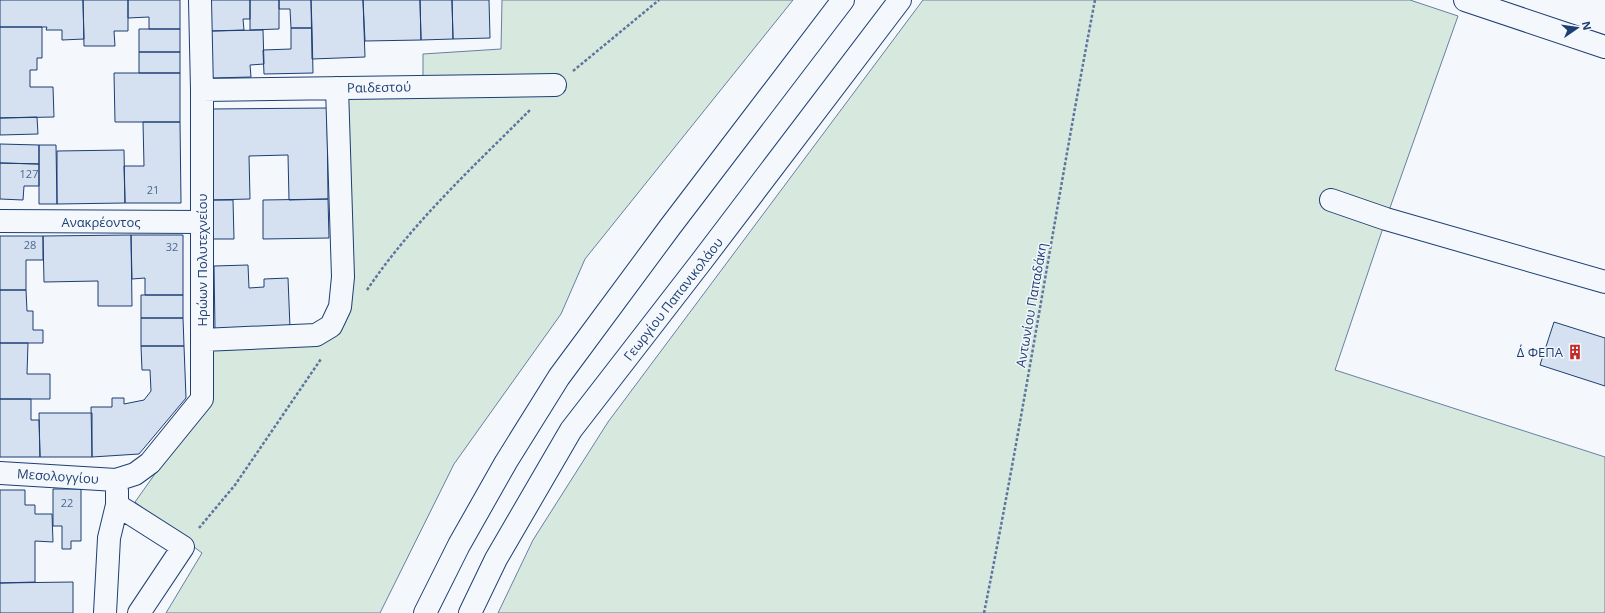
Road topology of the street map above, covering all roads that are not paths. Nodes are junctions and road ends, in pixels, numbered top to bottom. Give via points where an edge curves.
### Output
1 (200, 0) edge
2 (843, 0) edge
3 (900, 0) edge
4 (1465, 0) edge
5 (1605, 47) edge
6 (556, 85) road end
7 (336, 88) junction
8 (202, 90) junction
9 (1331, 200) dead end
10 (0, 221) edge
11 (202, 222) junction
12 (1605, 282) edge
13 (202, 340) junction
14 (0, 473) edge
15 (116, 480) junction
16 (117, 505) junction
17 (105, 613) edge
18 (139, 613) edge
19 (425, 613) edge
20 (470, 613) edge

1 - 8 street, Ηρώων Πολυτεχνείου
2 - 19 street via 559,377 506,462 459,545
3 - 20 street, Γεωργίου Παπανικολάου via 570,430 496,559
4 - 5 street
6 - 7 street, Ραιδεστού
7 - 8 street, Ραιδεστού
7 - 13 street via 343,277 340,307 331,326 316,334
8 - 11 street, Ηρώων Πολυτεχνείου
9 - 12 street via 1386,219
10 - 11 street, Ανακρέοντος
11 - 13 street, Ηρώων Πολυτεχνείου
13 - 15 street, Ηρώων Πολυτεχνείου via 202,399 150,463 135,474
14 - 15 street, Μεσολογγίου
15 - 16 street
16 - 17 street via 109,538
16 - 18 street via 183,547

